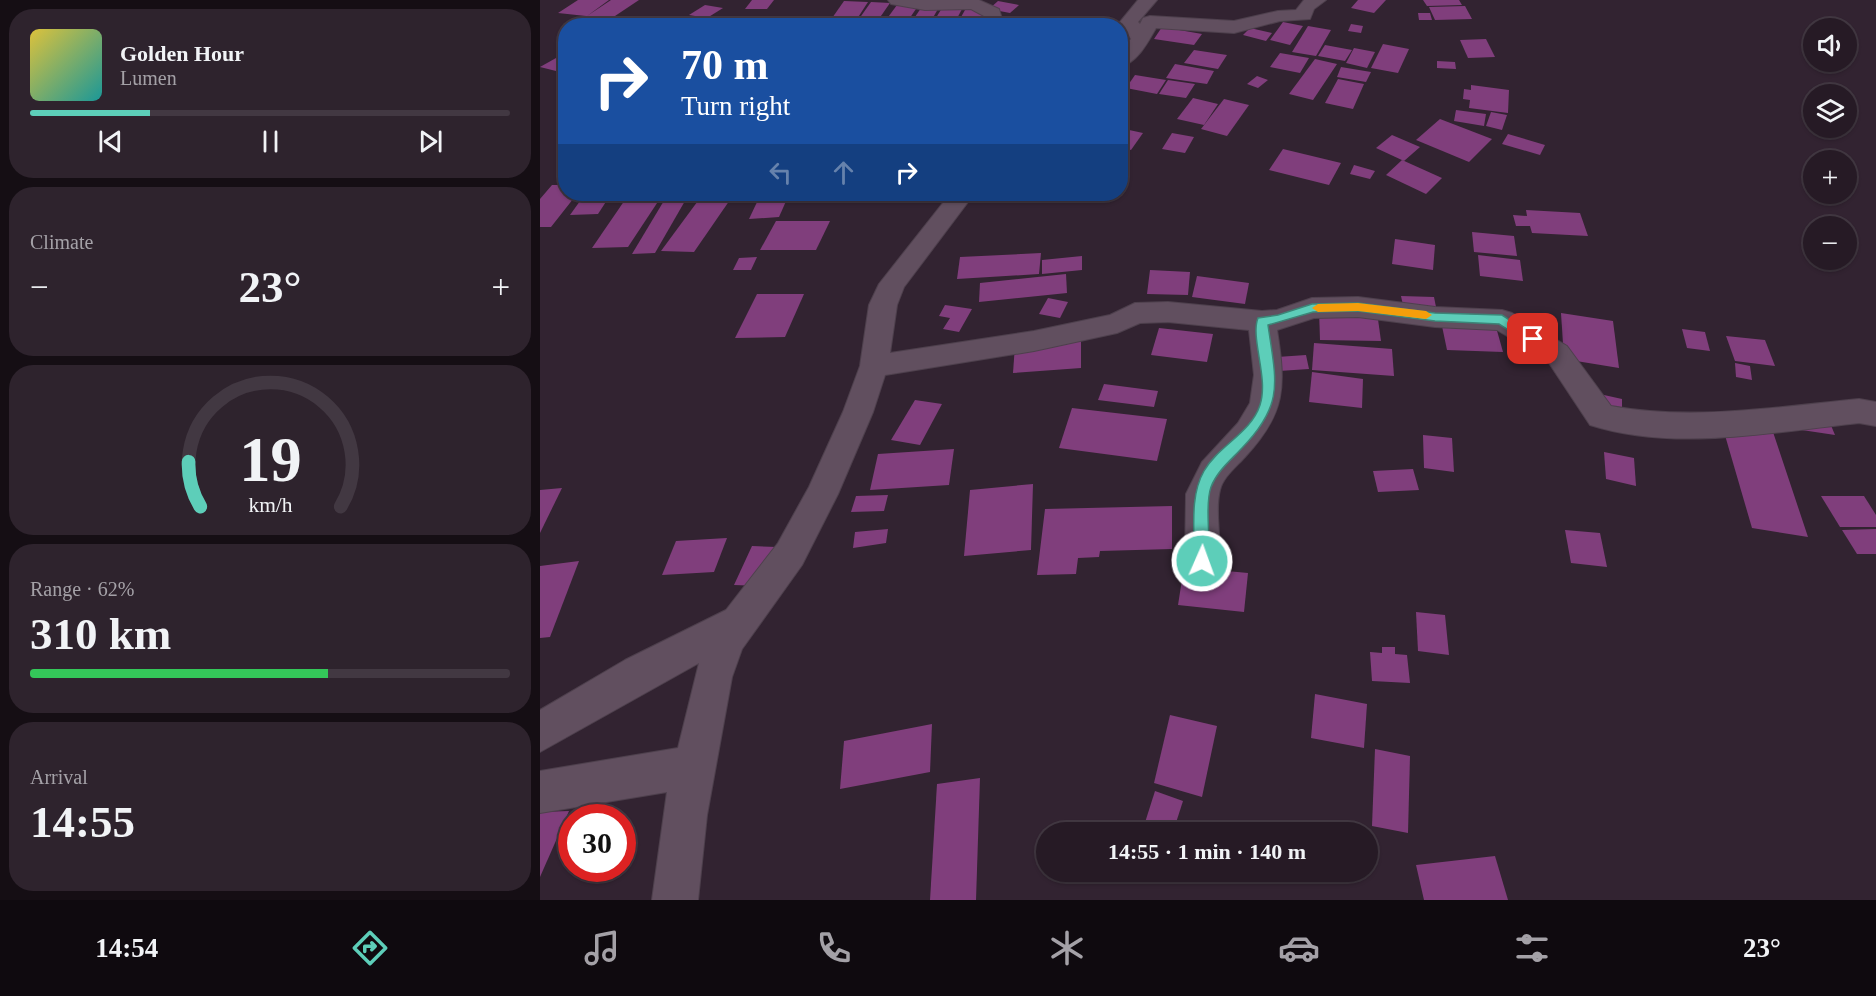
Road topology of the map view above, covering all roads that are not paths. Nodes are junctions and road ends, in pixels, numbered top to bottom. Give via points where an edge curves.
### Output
1 (897, 0) edge
2 (1148, 0) edge
3 (1317, 0) edge
4 (994, 18) edge
5 (1140, 39) junction
6 (1128, 52) edge
7 (957, 201) edge
8 (1262, 321) junction
9 (874, 366) junction
10 (1876, 414) edge
11 (1202, 561) dead end
12 (741, 621) junction
13 (540, 732) edge
14 (540, 792) edge
15 (686, 816) junction
16 (675, 900) edge

1 - 4 street via 925,5 974,4 993,13
2 - 5 street via 1129,22
3 - 5 street via 1305,7 1304,15 1278,16 1252,24 1185,26 1150,22
5 - 6 street
7 - 9 street via 892,284 883,305
8 - 9 street via 1168,312 1135,313 1118,323 1034,341
8 - 10 street via 1279,320 1312,308 1358,307 1435,317 1502,320 1557,353 1601,416 1627,423 1686,425 1859,411
8 - 11 street via 1270,379 1266,406 1254,428 1210,472 1202,490
9 - 12 street via 858,412 811,514 790,554
12 - 13 street
12 - 15 street via 726,639 713,677
14 - 15 street via 692,767
15 - 16 street

